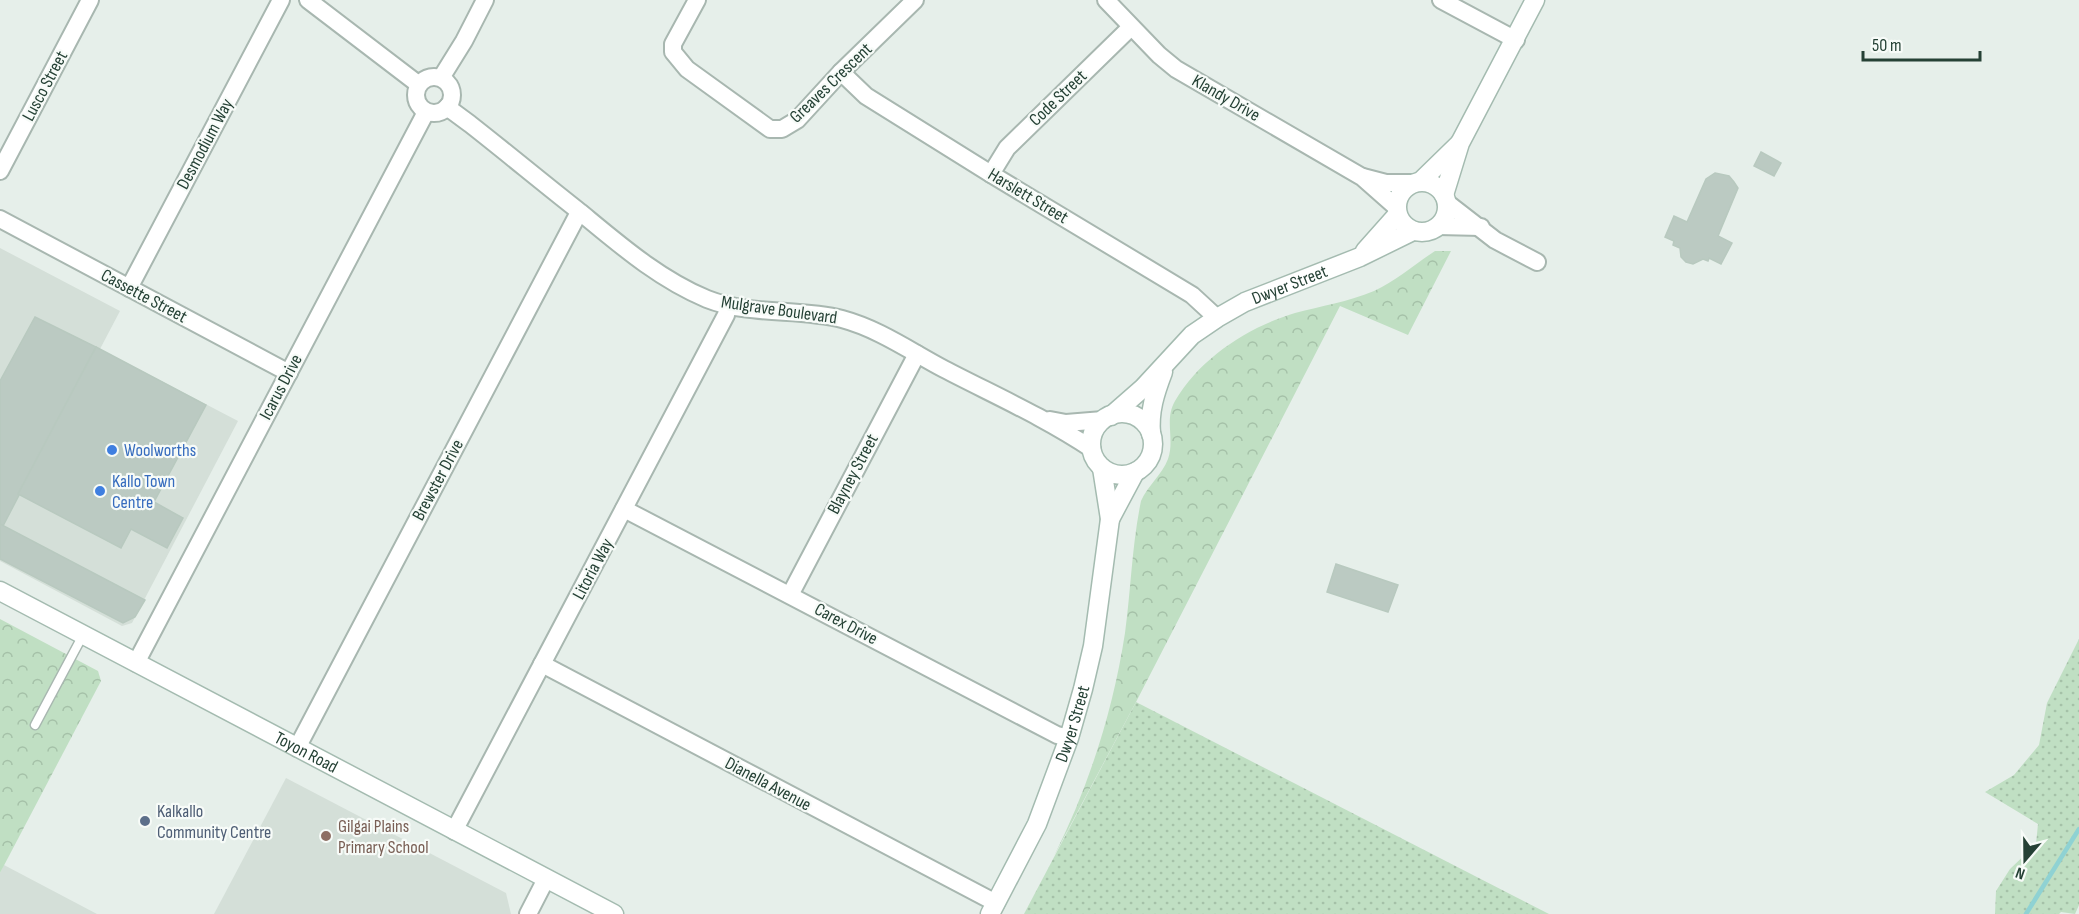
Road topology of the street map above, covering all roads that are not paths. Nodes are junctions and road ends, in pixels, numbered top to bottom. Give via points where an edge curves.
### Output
1 (90, 0) edge
2 (281, 0) edge
3 (308, 0) edge
4 (484, 0) edge
5 (697, 0) edge
6 (915, 0) edge
7 (1106, 0) edge
8 (1441, 0) edge
9 (1535, 0) edge
10 (1131, 27) junction
11 (1516, 40) junction
12 (841, 72) junction
13 (441, 78) junction
14 (418, 84) junction
15 (447, 107) junction
16 (426, 112) junction
17 (1460, 143) junction
18 (0, 171) edge
19 (991, 174) junction
20 (1362, 177) junction
21 (1416, 182) junction
22 (1445, 198) junction
23 (1397, 211) junction
24 (582, 214) junction
25 (0, 219) edge
26 (1438, 226) junction
27 (1481, 227) junction
28 (1413, 231) junction
29 (1360, 257) junction
30 (1537, 262) dead end
31 (129, 288) junction
32 (728, 306) junction
33 (1217, 318) junction
34 (917, 354) junction
35 (1168, 361) junction
36 (289, 373) junction
37 (1043, 418) junction
38 (1107, 418) junction
39 (1151, 434) junction
40 (1092, 449) junction
41 (1102, 468) junction
42 (1135, 472) junction
43 (624, 509) junction
44 (1110, 519) junction
45 (0, 591) edge
46 (790, 595) junction
47 (84, 634) junction
48 (136, 663) junction
49 (542, 664) junction
50 (35, 725) dead end
51 (1069, 738) junction
52 (297, 748) junction
53 (454, 831) junction
54 (546, 879) junction
55 (993, 908) edge
56 (528, 914) edge
57 (614, 914) edge

1 - 18 street, Lusco Street
2 - 31 street, Desmodium Way
3 - 14 street
4 - 13 street
5 - 12 street, Greaves Crescent via 673,44 673,52 687,69 770,129 782,129 796,120
6 - 12 street, Greaves Crescent
7 - 10 street, Klandy Drive
8 - 11 street
9 - 11 street
10 - 19 street, Code Street via 1007,148
10 - 20 street, Klandy Drive via 1176,69
11 - 17 street
12 - 19 street, Harslett Street via 866,96
13 - 14 street via 429,77
13 - 15 street via 452,91
14 - 16 street via 416,100
15 - 16 street via 437,113
15 - 24 street, Mulgrave Boulevard
16 - 36 street, Icarus Drive
17 - 21 street
17 - 22 street
19 - 33 street, Harslett Street via 1192,294
20 - 21 street, Klandy Drive via 1386,183
20 - 23 street, Klandy Drive
21 - 22 street via 1434,185
21 - 23 street via 1400,193
22 - 26 street via 1446,215
22 - 27 street
23 - 28 street via 1404,225
23 - 29 street, Dwyer Street
24 - 32 street, Mulgrave Boulevard via 654,271
24 - 52 street, Brewster Drive via 576,218
25 - 31 street, Cassette Street
26 - 27 street
26 - 28 street via 1426,232
27 - 30 street via 1495,240
28 - 29 street, Dwyer Street
29 - 33 street, Dwyer Street via 1245,302
31 - 36 street, Cassette Street
32 - 34 street, Mulgrave Boulevard via 841,319 878,331
32 - 43 street, Litoria Way
33 - 35 street, Dwyer Street via 1192,335
34 - 37 street, Mulgrave Boulevard
34 - 46 street, Blayney Street
35 - 38 street, Dwyer Street
35 - 39 street, Dwyer Street via 1154,396 1149,418
36 - 48 street, Icarus Drive
37 - 38 street, Mulgrave Boulevard via 1066,423
37 - 40 street, Mulgrave Boulevard
38 - 39 street via 1135,416
38 - 40 street via 1093,433
39 - 42 street via 1153,447 1149,459
40 - 41 street
41 - 42 street via 1118,475
41 - 44 street, Dwyer Street
42 - 44 street, Dwyer Street
43 - 46 street, Carex Drive
43 - 49 street, Litoria Way
44 - 51 street, Dwyer Street via 1093,646
45 - 47 street, Toyon Road
46 - 51 street, Carex Drive
47 - 48 street, Toyon Road
47 - 50 lane
48 - 52 street, Toyon Road
49 - 53 street, Litoria Way
49 - 55 street, Dianella Avenue
51 - 55 street, Dwyer Street via 1037,824
52 - 53 street, Toyon Road
53 - 54 street, Toyon Road
54 - 56 street
54 - 57 street, Toyon Road

